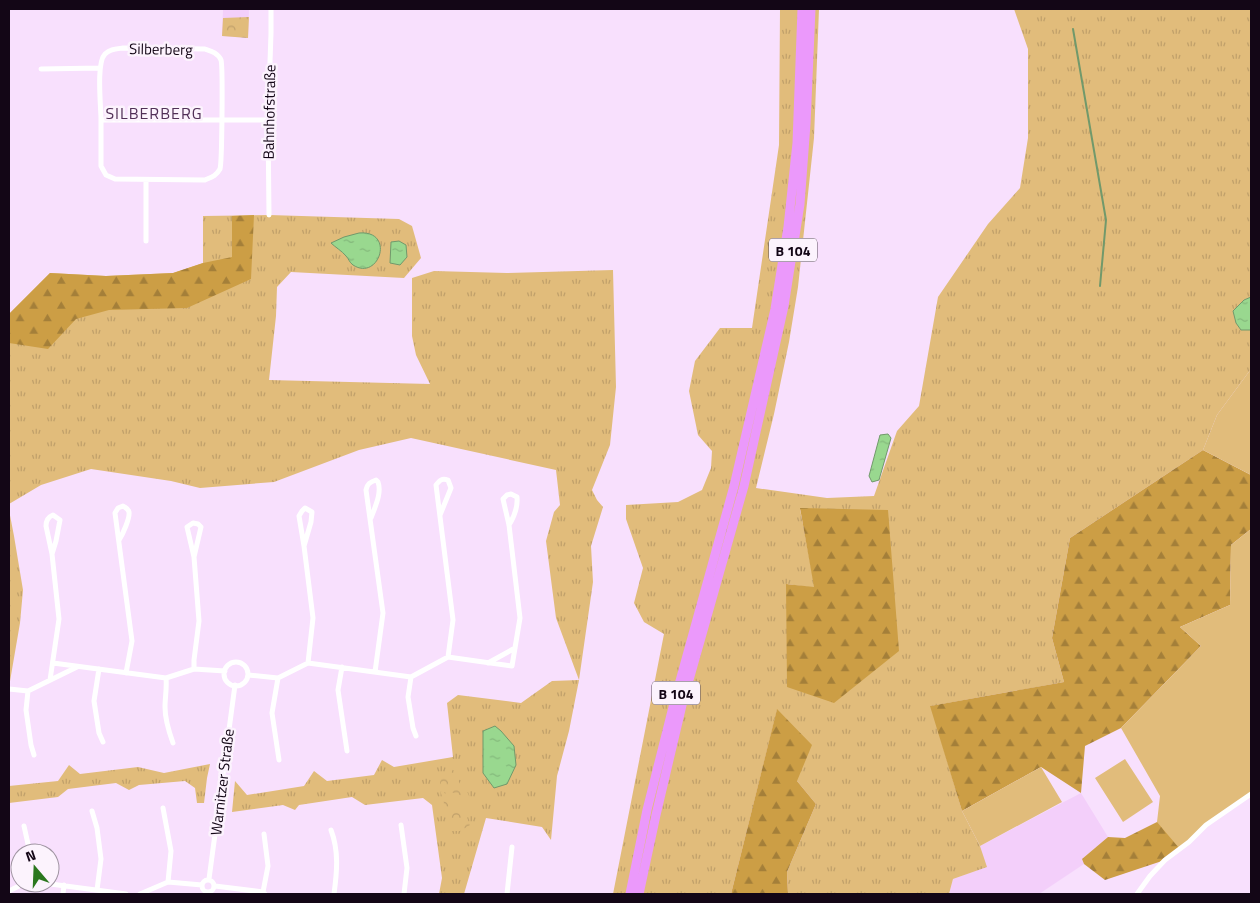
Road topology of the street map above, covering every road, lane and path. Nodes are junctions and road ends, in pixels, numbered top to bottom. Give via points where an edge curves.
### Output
1 (271, 9) edge
2 (802, 9) edge
3 (811, 9) edge
4 (41, 68) dead end
5 (100, 68) junction
6 (101, 120) junction
7 (222, 120) junction
8 (268, 120) junction
9 (146, 180) junction
10 (269, 214) dead end
11 (146, 241) dead end
12 (738, 490) junction
13 (440, 515) junction
14 (371, 518) junction
15 (509, 525) junction
16 (119, 540) junction
17 (304, 546) junction
18 (52, 554) junction
19 (194, 557) junction
20 (515, 648) junction
21 (448, 657) junction
22 (53, 663) junction
23 (308, 663) junction
24 (488, 663) junction
25 (78, 667) junction
26 (342, 668) junction
27 (99, 669) junction
28 (194, 669) junction
29 (225, 671) junction
30 (376, 672) junction
31 (126, 673) junction
32 (248, 675) junction
33 (411, 677) junction
34 (166, 678) junction
35 (278, 678) junction
36 (50, 680) junction
37 (235, 685) junction
38 (9, 689) edge
39 (28, 691) junction
40 (416, 736) dead end
41 (103, 742) dead end
42 (173, 744) dead end
43 (348, 751) dead end
44 (34, 755) dead end
45 (279, 760) dead end
46 (1251, 794) edge
47 (163, 808) dead end
48 (92, 811) dead end
49 (401, 825) dead end
50 (24, 826) dead end
51 (330, 830) dead end
52 (264, 834) dead end
53 (28, 843) edge
54 (512, 847) dead end
55 (209, 879) junction
56 (168, 882) junction
57 (60, 885) edge
58 (202, 885) junction
59 (64, 886) junction
60 (215, 886) junction
61 (96, 890) junction
62 (207, 893) edge
63 (264, 893) edge
64 (63, 894) edge
65 (126, 894) edge
66 (140, 894) edge
67 (334, 894) edge
68 (404, 894) edge
69 (507, 894) edge
70 (630, 894) edge
71 (639, 894) edge
72 (1136, 894) edge

1 - 8 street, Bahnhofstraße
2 - 12 highway, B 104 via 797,143 788,227 775,310
3 - 12 highway, B 104 via 800,204 784,306
4 - 5 street
5 - 6 street, Silberberg
5 - 7 street, Silberberg via 105,54 123,48 205,49 214,52 221,59
6 - 7 street
6 - 9 street, Silberberg via 101,166 106,176
7 - 8 street
7 - 9 street, Silberberg via 221,167 215,176 205,180
8 - 10 street, Bahnhofstraße
9 - 11 street
12 - 70 highway, B 104 via 674,699
12 - 71 highway, B 104 via 715,590 683,701
13 - 13 street via 451,488 448,480 444,479 436,485
13 - 21 street via 453,620
14 - 14 street via 380,486 376,480 370,482 366,490
14 - 30 street via 383,613
15 - 15 street via 518,503 517,497 511,494 503,499
15 - 20 street via 520,618
16 - 16 street via 129,513 123,506 115,513
16 - 31 street via 132,641
17 - 17 street via 312,512 305,508 299,516
17 - 23 street via 313,618
18 - 18 street via 60,520 53,514 46,521
18 - 22 street via 59,619
19 - 19 street via 201,527 193,523 187,527
19 - 28 street via 199,621
20 - 24 street
20 - 24 street via 512,666
21 - 24 street
21 - 33 street
22 - 25 street
22 - 36 street
23 - 26 street
23 - 35 street
25 - 27 street
25 - 36 street
26 - 30 street
26 - 43 street via 338,690
27 - 31 street
27 - 41 street via 94,701
28 - 29 street
28 - 34 street
29 - 32 street via 229,664 238,660
29 - 37 street via 226,680
30 - 33 street
31 - 34 street
32 - 35 street
32 - 37 street via 243,683
33 - 40 street via 408,697
34 - 42 street via 165,709
35 - 45 street via 272,713
36 - 39 street
37 - 55 street, Warnitzer Straße
38 - 39 street
39 - 44 street via 26,710
46 - 72 street via 1206,825 1165,860
47 - 56 street via 171,851
48 - 61 street via 98,828 101,859
49 - 68 street via 408,868
50 - 53 street
51 - 67 street via 334,838 337,870
52 - 63 street via 268,866
54 - 69 street
55 - 58 street
55 - 60 street
56 - 58 street
56 - 66 street
57 - 59 street
58 - 62 street
59 - 61 street
59 - 64 street
60 - 62 street
60 - 63 street
61 - 65 street

